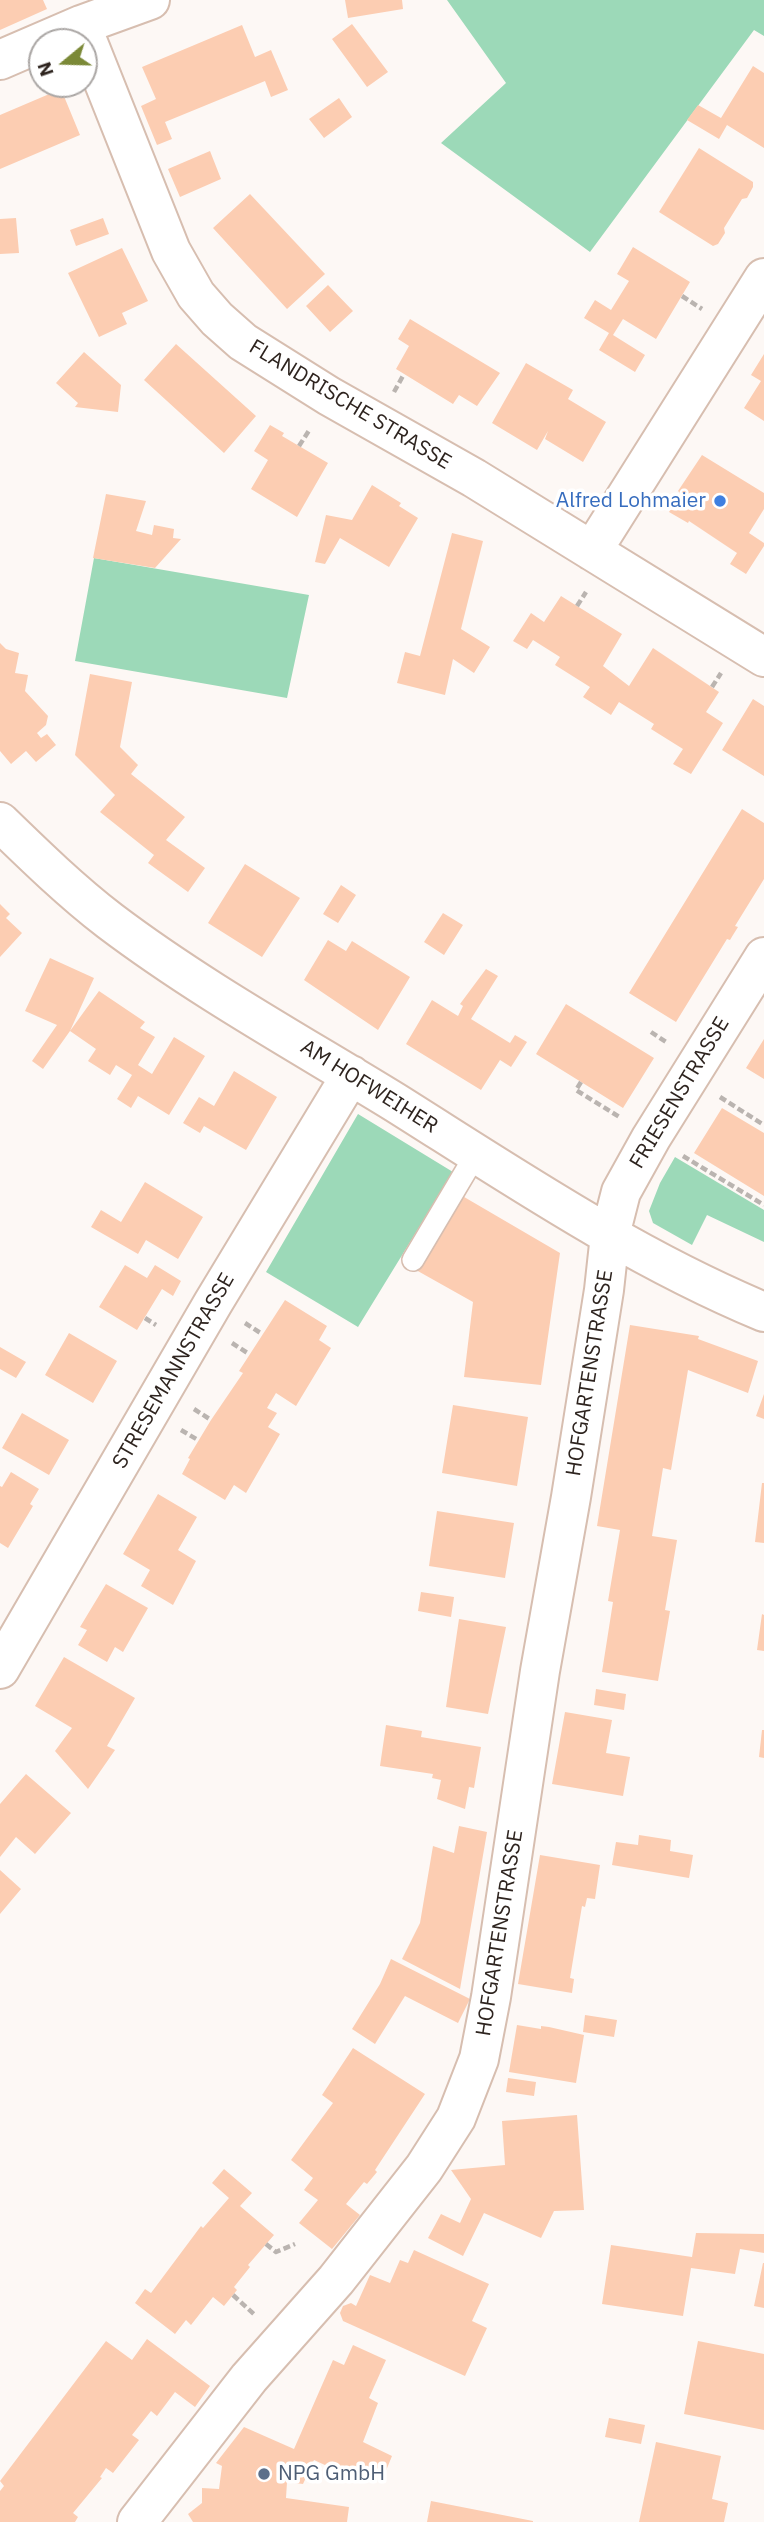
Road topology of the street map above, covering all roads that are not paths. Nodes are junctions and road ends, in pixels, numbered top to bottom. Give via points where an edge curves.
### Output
1 (150, 0) edge
2 (81, 25) junction
3 (0, 60) edge
4 (764, 278) edge
5 (592, 551) junction
6 (764, 657) edge
7 (0, 822) edge
8 (764, 957) edge
9 (351, 1075) junction
10 (476, 1154) junction
11 (610, 1235) junction
12 (412, 1260) dead end
13 (764, 1312) edge
14 (0, 1669) edge
15 (137, 2522) edge

1 - 2 street
2 - 3 street
2 - 5 street, FLANDRISCHE STRASSE via 171,251 196,295 217,319 243,342 329,396
4 - 5 street
5 - 6 street, FLANDRISCHE STRASSE
7 - 9 street, AM HOFWEIHER via 109,920 188,975
8 - 11 street, FRIESENSTRASSE via 627,1181
9 - 10 street, AM HOFWEIHER
9 - 14 street, STRESEMANNSTRASSE
10 - 11 street, AM HOFWEIHER
10 - 12 lane
11 - 13 street, AM HOFWEIHER via 720,1294
11 - 15 street, HOFGARTENSTRASSE via 479,2059 456,2118 424,2168 336,2280 249,2378

